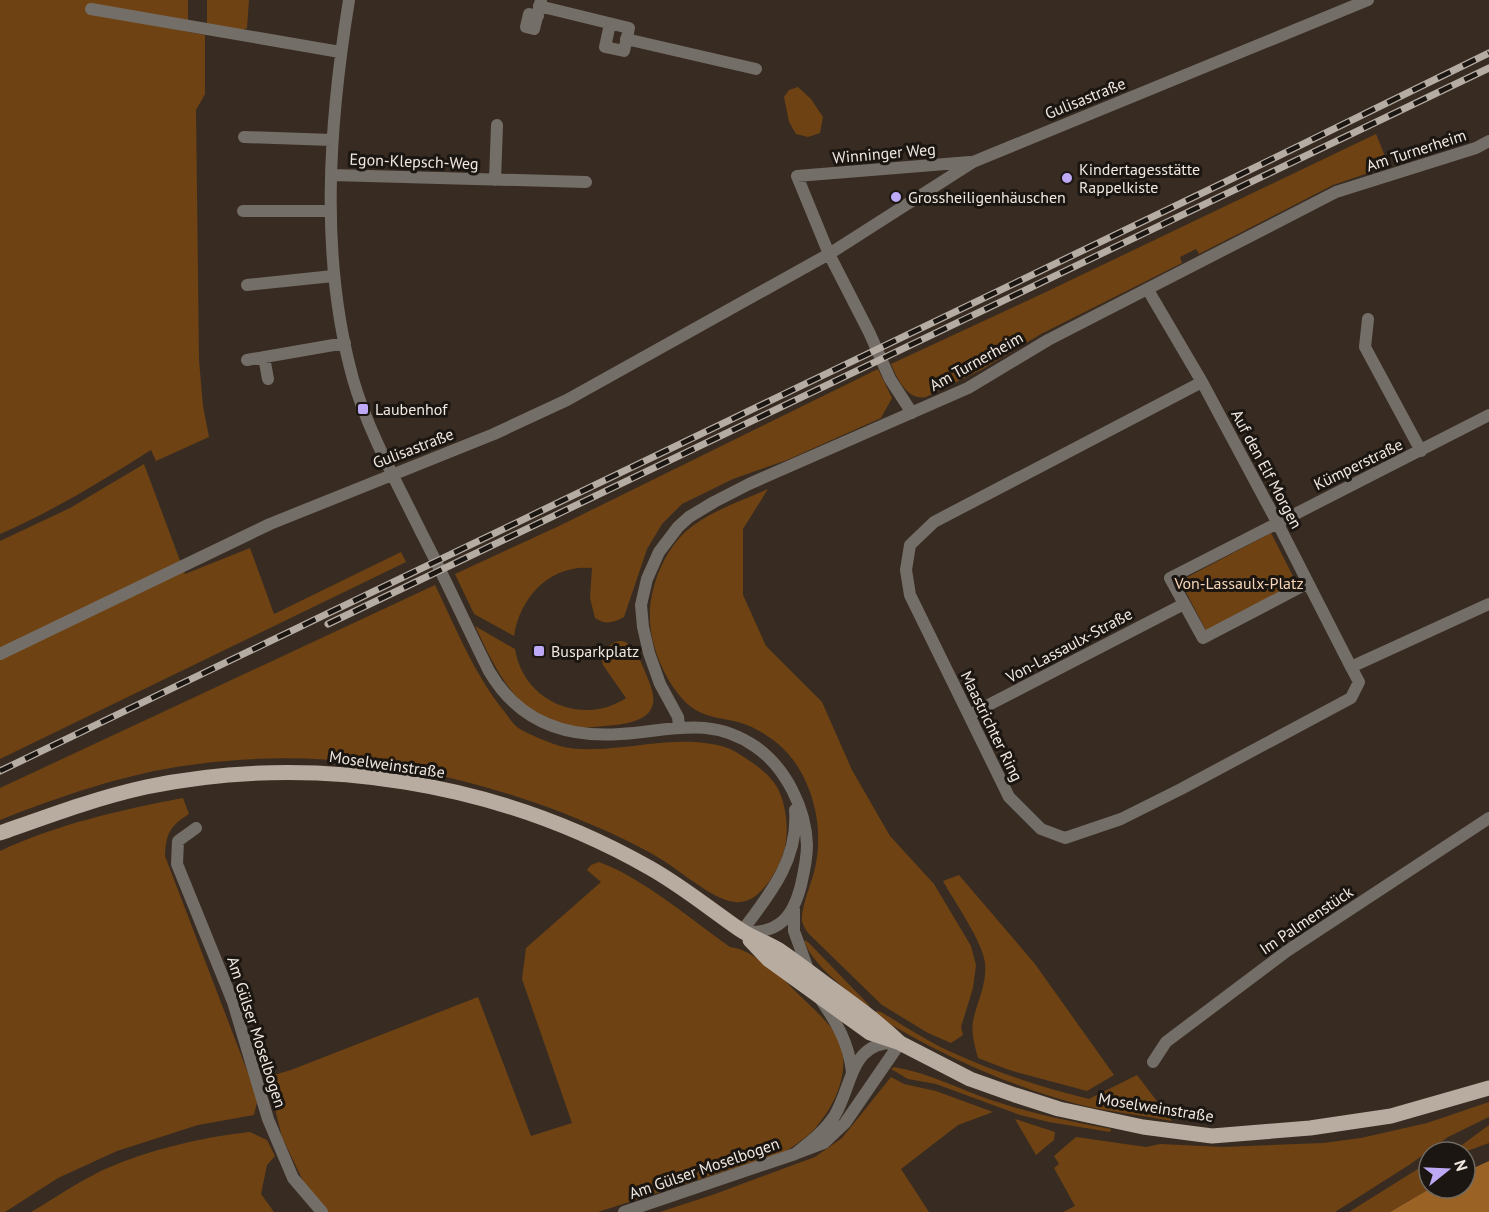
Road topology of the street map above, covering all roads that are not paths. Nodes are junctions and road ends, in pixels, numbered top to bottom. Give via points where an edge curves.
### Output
1 (349, 0) edge
2 (1368, 0) edge
3 (539, 7) edge
4 (91, 9) dead end
5 (610, 24) junction
6 (626, 39) junction
7 (340, 52) junction
8 (756, 69) dead end
9 (497, 125) dead end
10 (244, 137) dead end
11 (332, 140) junction
12 (1489, 141) edge
13 (973, 162) junction
14 (332, 175) junction
15 (495, 180) junction
16 (586, 182) dead end
17 (243, 211) dead end
18 (331, 211) junction
19 (829, 254) junction
20 (333, 276) junction
21 (247, 285) dead end
22 (1148, 290) junction
23 (1368, 318) dead end
24 (345, 343) junction
25 (264, 357) junction
26 (248, 360) dead end
27 (268, 379) dead end
28 (1202, 382) junction
29 (912, 413) junction
30 (1489, 415) edge
31 (1421, 451) junction
32 (392, 474) junction
33 (1277, 522) junction
34 (1308, 583) junction
35 (1184, 604) junction
36 (1489, 604) edge
37 (0, 654) edge
38 (1351, 667) junction
39 (969, 716) junction
40 (679, 726) junction
41 (792, 791) junction
42 (1489, 818) edge
43 (196, 828) dead end
44 (0, 833) edge
45 (794, 905) junction
46 (742, 932) junction
47 (809, 972) junction
48 (818, 996) junction
49 (900, 1043) junction
50 (1153, 1062) dead end
51 (852, 1072) junction
52 (1489, 1088) edge
53 (795, 1154) junction
54 (322, 1212) edge
55 (624, 1212) edge

1 - 7 street
2 - 13 street, Gulisastraße
3 - 5 street
4 - 7 street
5 - 6 street via 629,28
5 - 6 street via 605,47 624,51
6 - 8 street
7 - 11 street
9 - 15 street, Egon-Klepsch-Weg
10 - 11 street
11 - 14 street
12 - 22 street, Am Turnerheim via 1336,192
13 - 19 street, Gulisastraße
13 - 19 street, Winninger Weg via 797,176
14 - 15 street, Egon-Klepsch-Weg
14 - 18 street
15 - 16 street, Egon-Klepsch-Weg
17 - 18 street
18 - 20 street
19 - 29 street via 890,379
19 - 32 street, Gulisastraße via 567,400
20 - 21 street
20 - 24 street
22 - 28 street, Auf den Elf Morgen
22 - 29 street, Am Turnerheim via 1048,340 968,388
23 - 31 street, Kümperstraße via 1365,347
24 - 25 street
24 - 32 street via 353,380
25 - 26 street
25 - 27 street
28 - 33 street, Auf den Elf Morgen
28 - 39 street, Maastrichter Ring via 934,522 910,545 906,570 910,595
29 - 40 street, Am Turnerheim via 724,496 689,517 659,552 643,591 641,616 649,653
30 - 31 street, Kümperstraße
31 - 33 street, Kümperstraße
32 - 37 street, Gulisastraße via 270,524
32 - 40 street via 495,683 511,701 531,717 563,731 599,735
33 - 34 street, Auf den Elf Morgen
33 - 35 street via 1170,578
34 - 35 street via 1203,638
34 - 38 street, Auf den Elf Morgen
35 - 39 street, Von-Lassaulx-Straße
36 - 38 street
38 - 39 street, Maastrichter Ring via 1359,682 1351,698 1121,819 1065,838 1041,829 1009,797
40 - 41 street via 719,730 745,740 777,766
41 - 45 street via 807,846
41 - 46 street via 796,826 788,862
42 - 50 street, Im Palmenstück via 1287,951 1166,1042
43 - 54 street, Am Gülser Moselbogen via 178,841 177,864 233,1002 268,1119 293,1178
44 - 46 main road, Moselweinstraße via 101,799 196,778 297,772 376,778 468,795 576,830 650,868
45 - 46 street via 785,920 771,929
45 - 47 street via 794,931
46 - 47 main road, Moselweinstraße via 777,949
46 - 48 main road, Moselweinstraße via 769,960
47 - 49 main road, Moselweinstraße via 878,1022
48 - 49 main road, Moselweinstraße via 870,1033
48 - 51 street via 845,1041
49 - 51 street, Am Gülser Moselbogen via 872,1048 859,1058
49 - 52 main road, Moselweinstraße via 970,1079 1035,1102 1143,1127 1212,1136 1391,1116
49 - 53 street, Am Gülser Moselbogen via 845,1123 824,1143
51 - 53 street, Am Gülser Moselbogen via 834,1116 818,1136
53 - 55 street, Am Gülser Moselbogen

